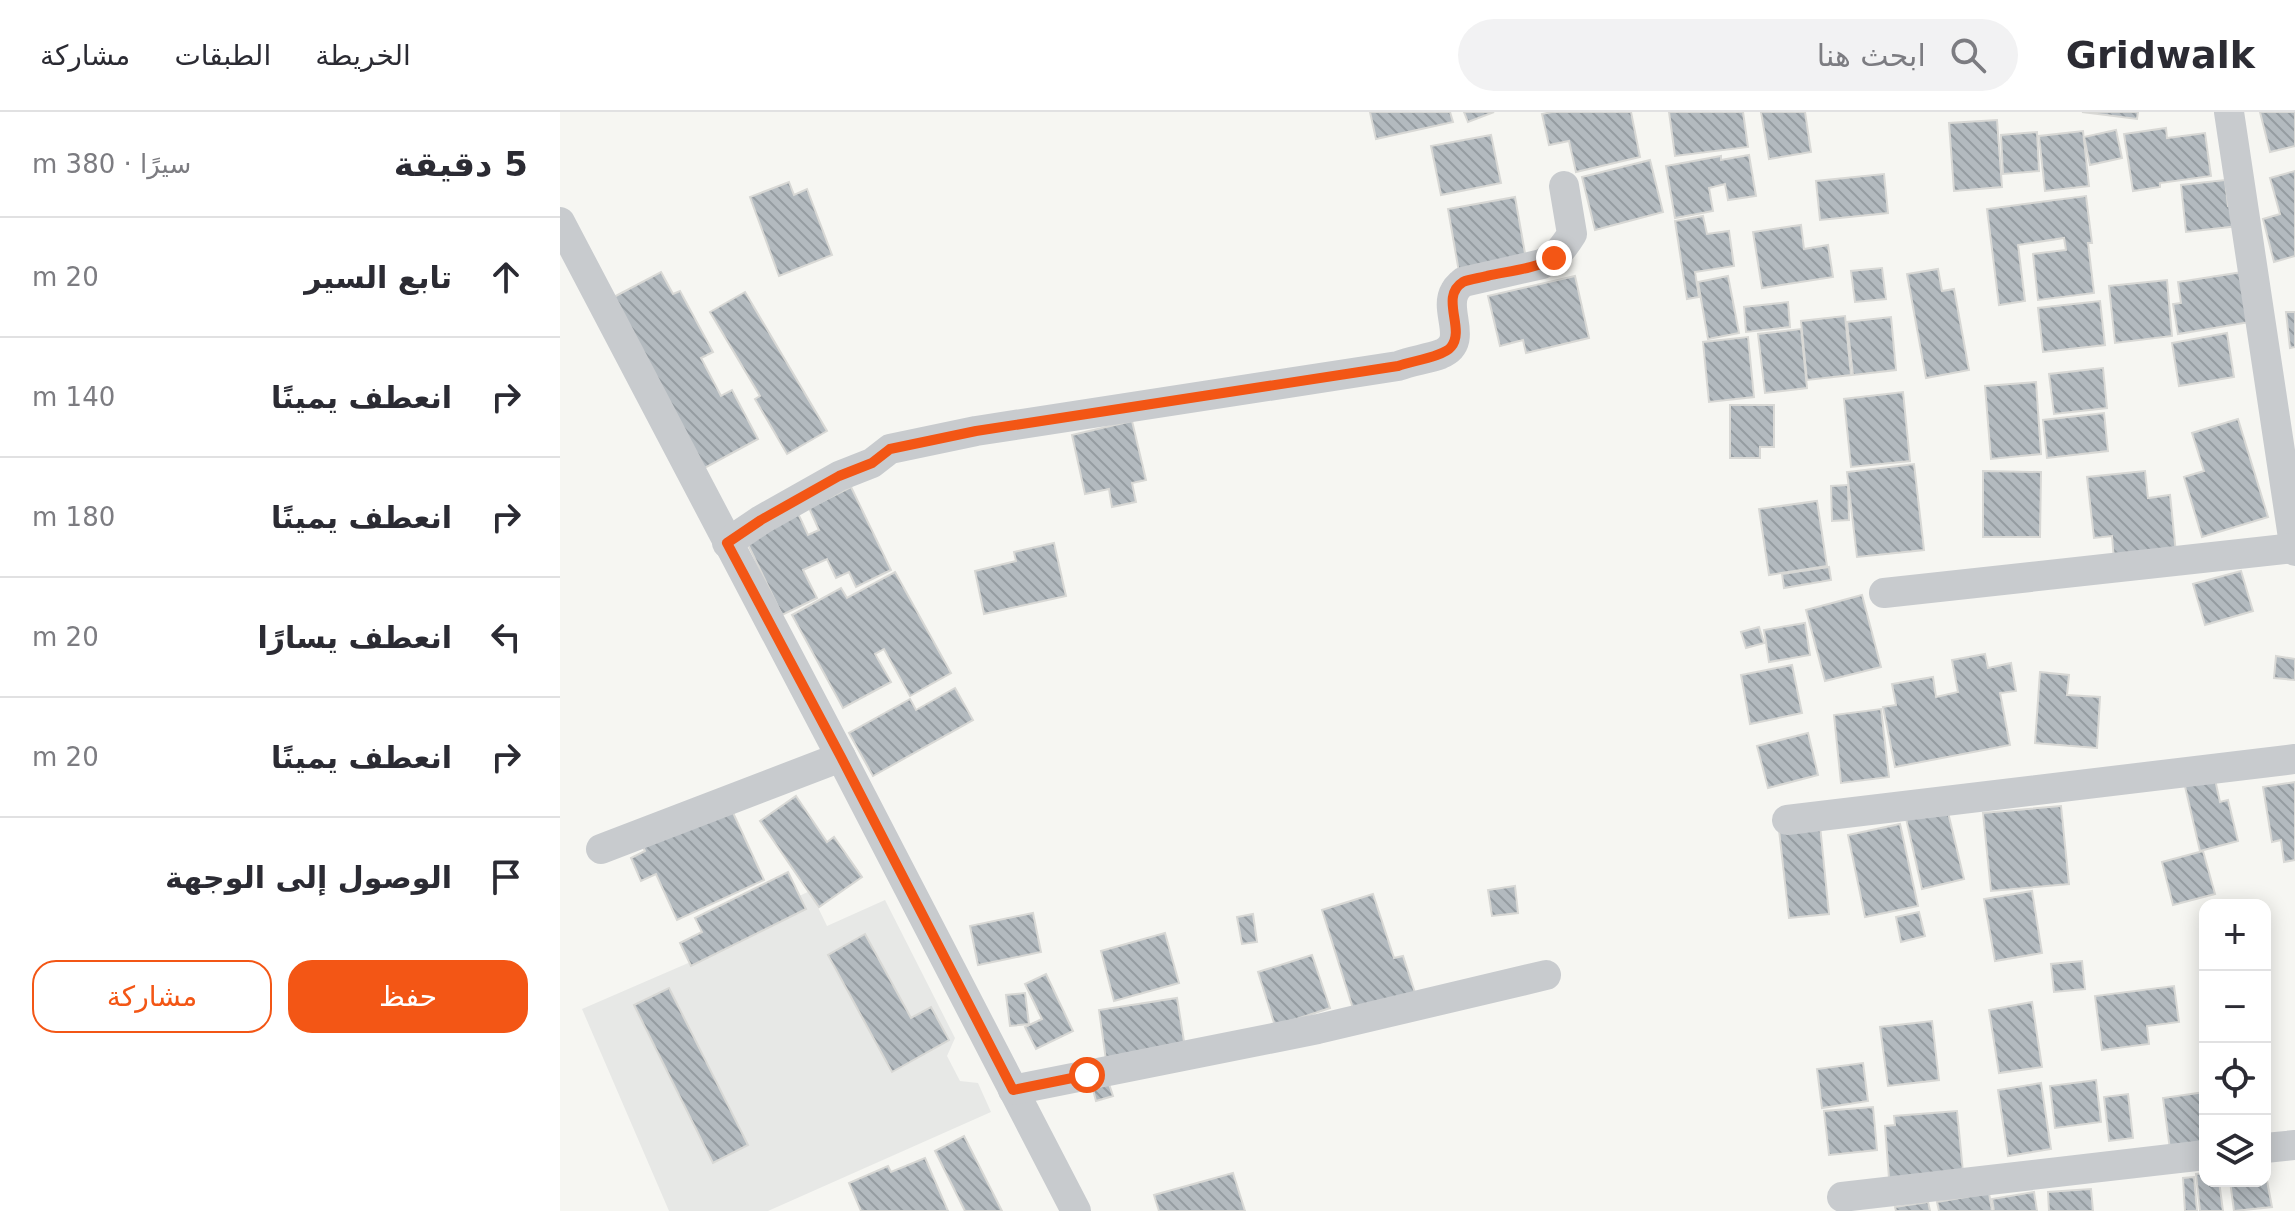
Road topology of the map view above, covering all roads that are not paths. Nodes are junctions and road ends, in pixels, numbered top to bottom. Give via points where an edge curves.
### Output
1 (2229, 112) edge
2 (1564, 186) dead end
3 (560, 222) edge
4 (727, 543) junction
5 (2295, 550) edge
6 (1884, 593) dead end
7 (841, 757) junction
8 (2295, 759) edge
9 (1787, 820) dead end
10 (601, 849) dead end
11 (1546, 975) dead end
12 (1013, 1090) junction
13 (2295, 1145) edge
14 (2271, 1147) edge
15 (2199, 1156) edge
16 (1842, 1197) dead end
17 (1076, 1211) edge

1 - 5 street
2 - 4 street via 1572,234 1565,245 1542,264 1463,282 1452,300 1456,334 1442,354 1398,366 890,449
3 - 4 street
4 - 7 street
5 - 6 street
7 - 10 street
7 - 12 street
8 - 9 street
11 - 12 street via 1318,1029
12 - 17 street
13 - 14 street
15 - 16 street

